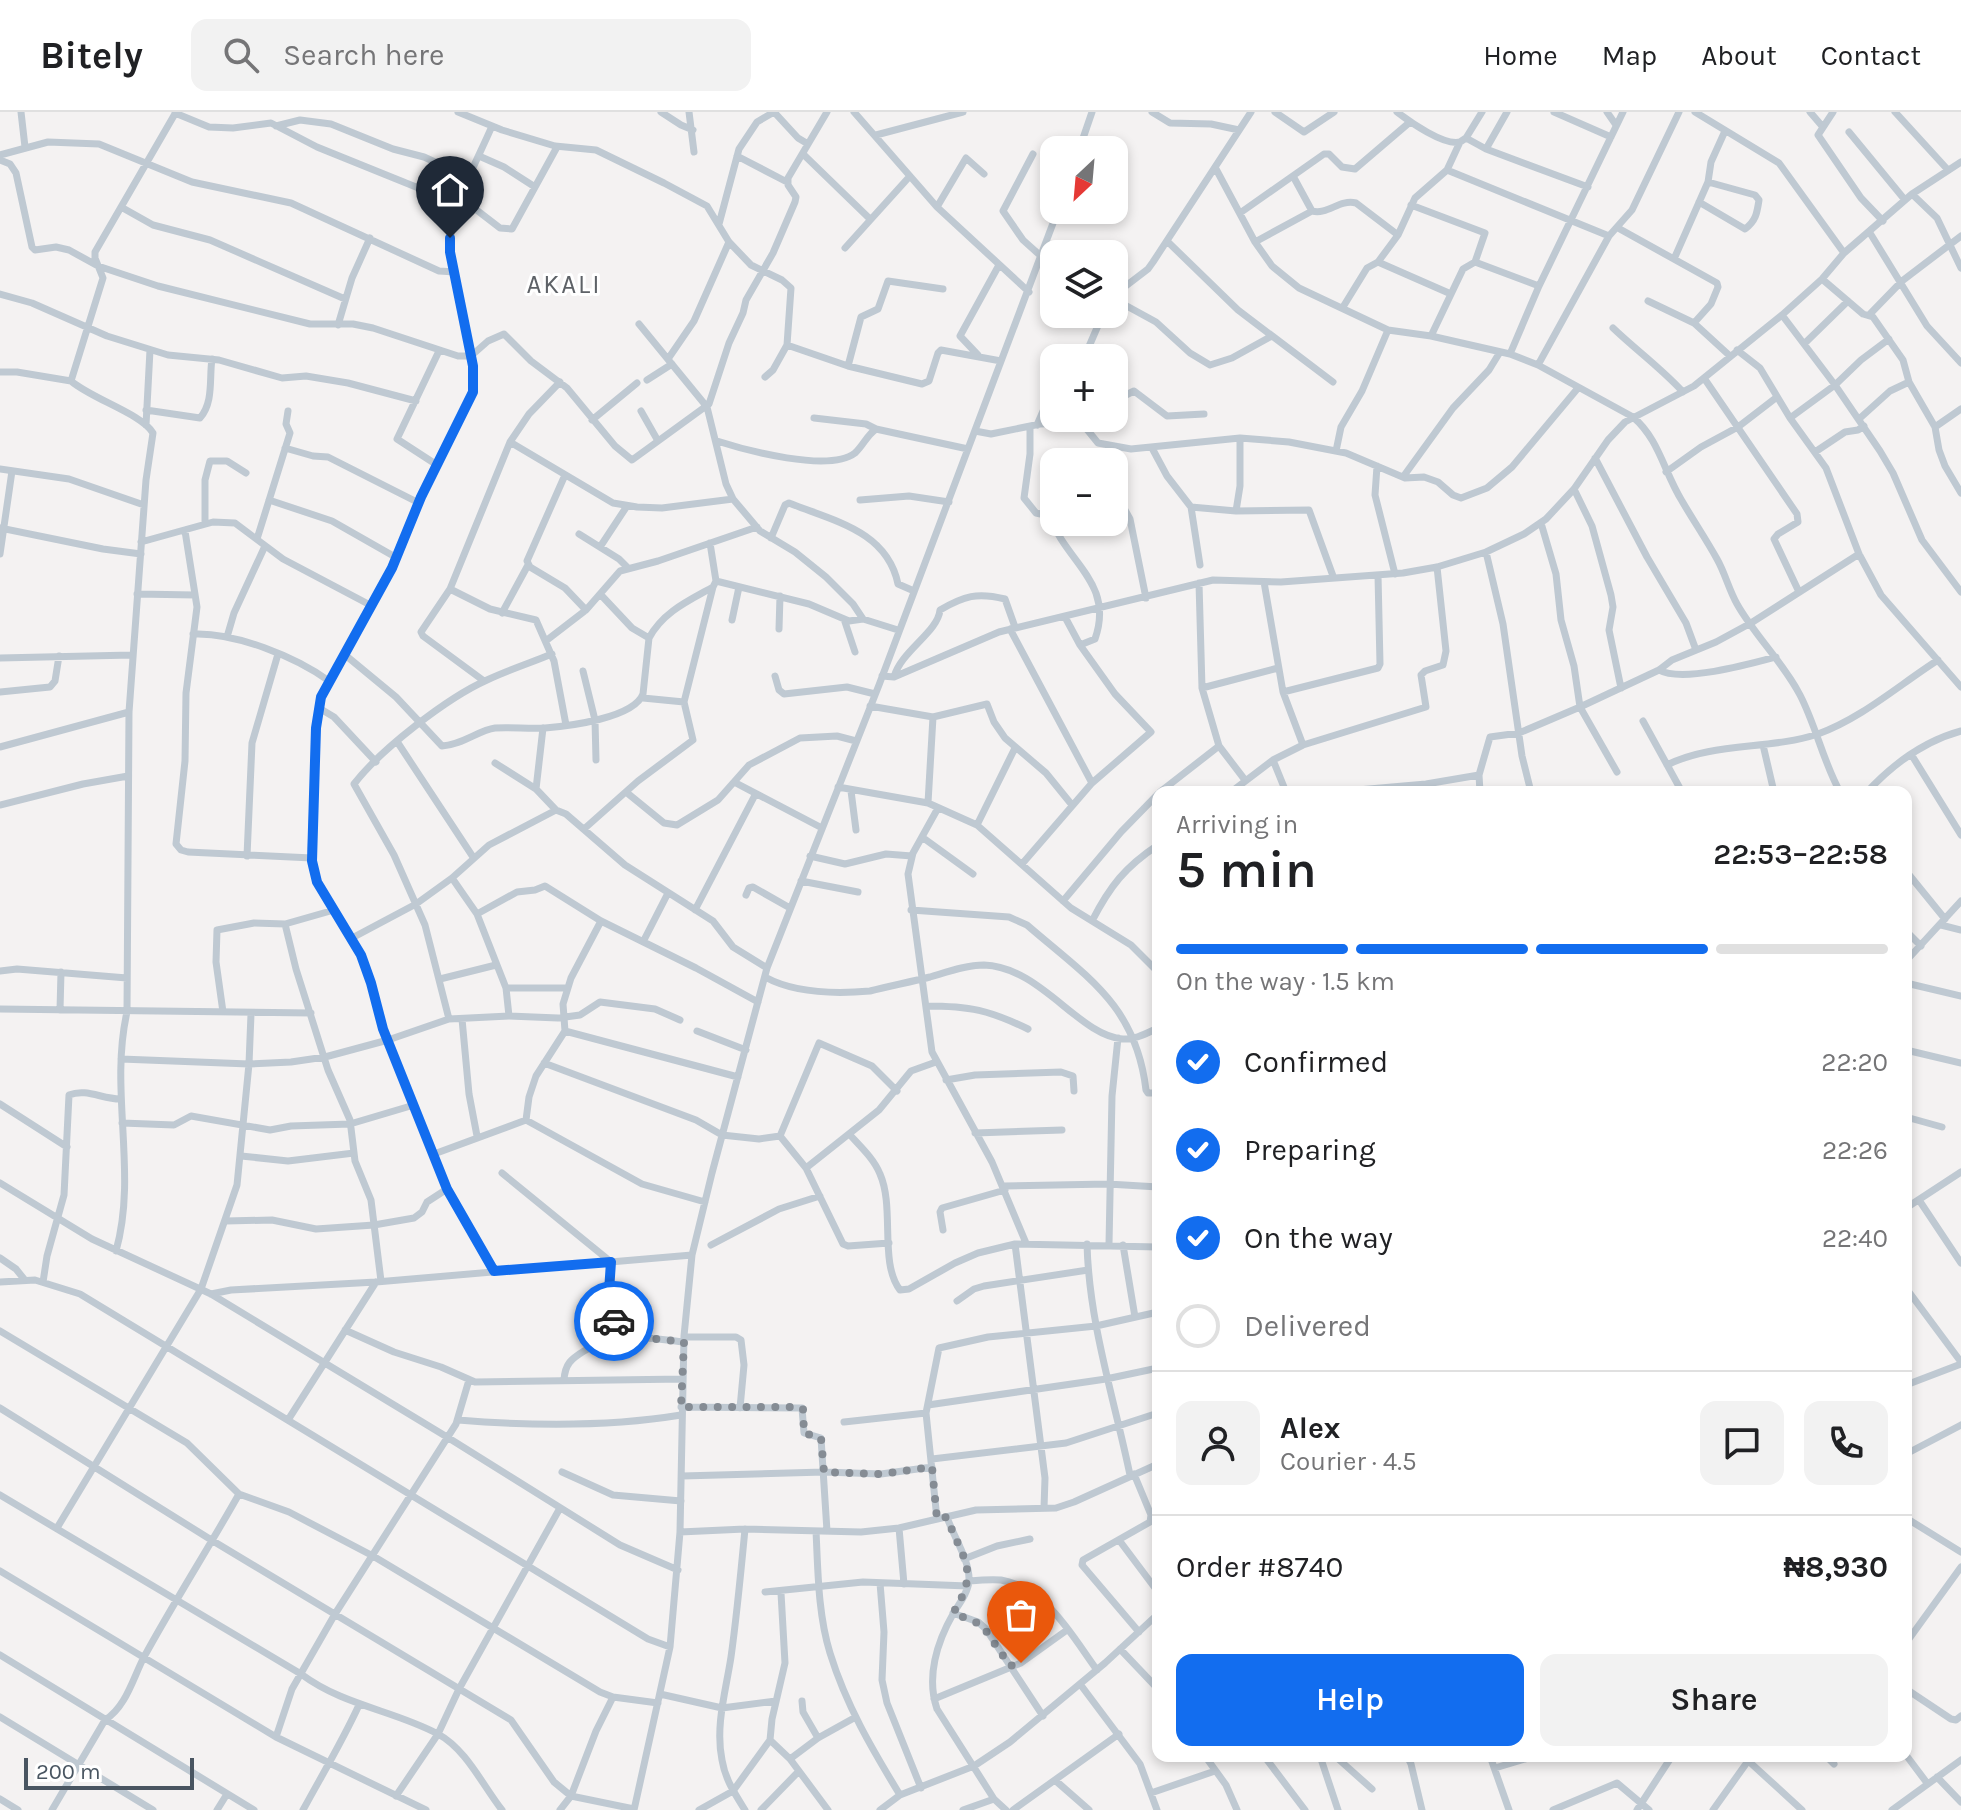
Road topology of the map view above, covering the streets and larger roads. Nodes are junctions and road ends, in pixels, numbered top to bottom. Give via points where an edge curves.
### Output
1 (21, 112) edge
2 (458, 112) edge
3 (661, 112) edge
4 (689, 112) edge
5 (827, 112) edge
6 (854, 112) edge
7 (963, 112) edge
8 (1092, 112) edge
9 (1152, 112) edge
10 (1251, 112) edge
11 (1275, 112) edge
12 (1334, 112) edge
13 (1397, 112) edge
14 (1482, 112) edge
15 (1507, 112) edge
16 (1554, 112) edge
17 (1607, 112) edge
18 (1623, 112) edge
19 (1679, 112) edge
20 (1695, 112) edge
21 (1810, 112) edge
22 (1833, 112) edge
23 (1895, 112) edge
24 (176, 113) edge
25 (1410, 122) junction
26 (1616, 125) junction
27 (276, 126) junction
28 (492, 126) junction
29 (1822, 126) junction
30 (693, 130) junction
31 (1239, 130) junction
32 (1725, 131) junction
33 (1849, 132) dead end
34 (876, 135) junction
35 (1084, 136) edge
36 (1611, 137) junction
37 (1463, 140) junction
38 (808, 144) junction
39 (25, 147) junction
40 (557, 147) junction
41 (1486, 149) junction
42 (694, 152) dead end
43 (803, 154) junction
44 (1033, 154) dead end
45 (479, 156) junction
46 (737, 156) junction
47 (0, 158) edge
48 (1961, 162) edge
49 (145, 165) junction
50 (1216, 169) junction
51 (1447, 170) junction
52 (1948, 170) junction
53 (984, 174) dead end
54 (910, 176) junction
55 (1293, 176) junction
56 (470, 178) junction
57 (787, 182) junction
58 (1708, 182) junction
59 (535, 187) junction
60 (1588, 187) junction
61 (1909, 197) junction
62 (460, 201) junction
63 (1699, 202) junction
64 (1411, 205) junction
65 (121, 207) junction
66 (937, 207) junction
67 (1312, 211) junction
68 (1240, 213) junction
69 (870, 219) junction
70 (1883, 221) junction
71 (1571, 222) junction
72 (719, 224) junction
73 (1618, 228) junction
74 (1870, 233) junction
75 (1398, 235) junction
76 (1609, 236) junction
77 (1961, 236) edge
78 (370, 238) junction
79 (729, 242) junction
80 (1168, 242) junction
81 (1255, 242) junction
82 (1950, 246) junction
83 (845, 248) dead end
84 (1844, 253) junction
85 (1040, 258) edge
86 (1674, 259) junction
87 (1040, 262) edge
88 (1378, 262) junction
89 (1475, 262) junction
90 (999, 265) junction
91 (98, 266) junction
92 (1961, 268) edge
93 (761, 270) junction
94 (455, 272) junction
95 (1822, 279) junction
96 (1902, 281) junction
97 (1128, 285) edge
98 (1539, 286) junction
99 (943, 289) dead end
100 (1029, 292) junction
101 (0, 294) edge
102 (1451, 294) junction
103 (345, 299) junction
104 (1648, 301) dead end
105 (1848, 301) junction
106 (1128, 305) edge
107 (1343, 307) junction
108 (1782, 315) junction
109 (1869, 315) junction
110 (1694, 323) junction
111 (639, 324) dead end
112 (338, 325) junction
113 (87, 328) junction
114 (1613, 328) dead end
115 (1388, 330) junction
116 (1431, 336) junction
117 (1270, 337) junction
118 (1889, 339) junction
119 (1804, 344) junction
120 (787, 345) junction
121 (150, 350) junction
122 (1737, 350) junction
123 (439, 351) junction
124 (1500, 352) junction
125 (1510, 354) junction
126 (978, 355) junction
127 (471, 356) junction
128 (1730, 356) junction
129 (212, 359) junction
130 (670, 361) junction
131 (1001, 361) junction
132 (1961, 363) edge
133 (1538, 365) junction
134 (848, 366) junction
135 (0, 372) edge
136 (765, 377) dead end
137 (1704, 378) junction
138 (647, 380) dead end
139 (71, 381) junction
140 (560, 382) junction
141 (1333, 382) dead end
142 (1909, 382) junction
143 (637, 383) dead end
144 (1835, 385) junction
145 (1578, 388) junction
146 (1683, 392) junction
147 (1128, 394) edge
148 (1777, 397) junction
149 (416, 401) junction
150 (707, 407) junction
151 (1961, 409) edge
152 (146, 410) junction
153 (288, 411) dead end
154 (641, 411) dead end
155 (1040, 414) edge
156 (1204, 414) dead end
157 (1633, 417) junction
158 (814, 418) dead end
159 (1790, 418) junction
160 (592, 420) junction
161 (1861, 423) junction
162 (146, 425) junction
163 (1034, 426) junction
164 (1040, 426) edge
165 (1738, 427) junction
166 (1935, 427) junction
167 (876, 429) junction
168 (975, 431) junction
169 (1088, 432) edge
170 (1240, 438) junction
171 (658, 441) junction
172 (717, 441) junction
173 (510, 442) junction
174 (285, 448) junction
175 (1152, 448) junction
176 (968, 449) junction
177 (1336, 451) junction
178 (1815, 452) junction
179 (1595, 458) junction
180 (437, 465) junction
181 (1377, 466) junction
182 (0, 469) edge
183 (12, 471) junction
184 (1666, 472) junction
185 (246, 473) dead end
186 (565, 475) junction
187 (1403, 477) junction
188 (1574, 489) junction
189 (1961, 493) edge
190 (733, 499) junction
191 (269, 500) junction
192 (860, 500) dead end
193 (949, 502) junction
194 (419, 503) junction
195 (144, 505) junction
196 (627, 506) junction
197 (1191, 507) junction
198 (1236, 511) junction
199 (1040, 513) edge
200 (1128, 515) edge
201 (1541, 523) junction
202 (205, 524) junction
203 (757, 527) junction
204 (3, 528) edge
205 (185, 531) junction
206 (579, 534) dead end
207 (1058, 536) edge
208 (771, 538) junction
209 (257, 539) junction
210 (141, 542) junction
211 (710, 543) junction
212 (265, 546) junction
213 (600, 547) junction
214 (1486, 552) junction
215 (0, 554) edge
216 (141, 554) junction
217 (1859, 554) junction
218 (397, 558) junction
219 (528, 565) junction
220 (1200, 565) dead end
221 (627, 567) junction
222 (1437, 567) junction
223 (1395, 574) junction
224 (1378, 575) junction
225 (1333, 576) junction
226 (1264, 582) junction
227 (1199, 583) junction
228 (714, 584) junction
229 (739, 587) junction
230 (450, 589) junction
231 (914, 591) junction
232 (1799, 592) junction
233 (1961, 592) edge
234 (137, 594) junction
235 (195, 595) junction
236 (601, 595) junction
237 (780, 596) junction
238 (1146, 598) junction
239 (372, 606) junction
240 (1102, 607) junction
241 (586, 610) junction
242 (502, 613) junction
243 (1065, 617) junction
244 (844, 619) junction
245 (863, 619) junction
246 (732, 620) dead end
247 (1751, 623) junction
248 (1012, 628) junction
249 (779, 629) dead end
250 (898, 630) junction
251 (193, 634) junction
252 (227, 637) junction
253 (649, 638) junction
254 (547, 640) junction
255 (1080, 645) junction
256 (1696, 650) junction
257 (855, 652) dead end
258 (278, 654) junction
259 (344, 654) junction
260 (552, 654) junction
261 (132, 655) junction
262 (59, 656) junction
263 (1776, 657) junction
264 (0, 658) edge
265 (1938, 660) junction
266 (1278, 668) junction
267 (1659, 670) junction
268 (583, 671) dead end
269 (775, 676) dead end
270 (882, 676) junction
271 (894, 677) junction
272 (329, 681) junction
273 (484, 681) junction
274 (1961, 687) edge
275 (1202, 688) junction
276 (1621, 688) junction
277 (0, 692) edge
278 (1283, 692) junction
279 (875, 694) junction
280 (643, 698) junction
281 (684, 702) junction
282 (870, 706) junction
283 (1580, 707) junction
284 (319, 708) junction
285 (129, 712) junction
286 (933, 717) junction
287 (595, 720) junction
288 (1643, 721) dead end
289 (419, 723) junction
290 (566, 725) junction
291 (543, 728) junction
292 (1961, 731) edge
293 (1519, 733) junction
294 (1816, 734) junction
295 (856, 741) junction
296 (398, 743) junction
297 (1303, 745) junction
298 (1763, 745) junction
299 (1219, 746) junction
300 (0, 747) edge
301 (1015, 748) junction
302 (1911, 754) junction
303 (596, 760) dead end
304 (1273, 760) junction
305 (376, 762) junction
306 (495, 763) dead end
307 (1667, 765) junction
308 (1617, 772) dead end
309 (1479, 775) junction
310 (128, 776) junction
311 (1245, 780) junction
312 (734, 782) junction
313 (1092, 783) junction
314 (1168, 786) edge
315 (1238, 786) edge
316 (1284, 786) edge
317 (1401, 786) edge
318 (1480, 786) edge
319 (1529, 786) edge
320 (1679, 786) edge
321 (1773, 786) edge
322 (1837, 786) edge
323 (1874, 786) edge
324 (838, 787) junction
325 (536, 789) junction
326 (851, 791) junction
327 (626, 792) junction
328 (755, 795) junction
329 (1152, 800) edge
330 (928, 803) junction
331 (0, 805) edge
332 (1072, 805) junction
333 (938, 808) junction
334 (556, 810) junction
335 (977, 825) junction
336 (822, 828) junction
337 (584, 829) junction
338 (856, 830) dead end
339 (1961, 835) edge
340 (922, 837) junction
341 (1152, 849) edge
342 (247, 856) junction
343 (810, 856) junction
344 (912, 856) junction
345 (473, 857) junction
346 (312, 858) junction
347 (1022, 864) junction
348 (973, 874) dead end
349 (452, 878) junction
350 (1912, 879) edge
351 (801, 881) junction
352 (858, 892) dead end
353 (668, 893) junction
354 (746, 895) dead end
355 (1063, 901) junction
356 (1961, 901) edge
357 (416, 904) junction
358 (790, 908) junction
359 (334, 910) junction
360 (695, 910) junction
361 (911, 910) junction
362 (477, 914) junction
363 (601, 921) junction
364 (1092, 921) junction
365 (1943, 922) junction
366 (285, 924) junction
367 (1961, 930) edge
368 (1912, 937) edge
369 (352, 938) junction
370 (643, 942) junction
371 (1921, 946) junction
372 (1912, 955) edge
373 (1152, 961) edge
374 (496, 965) junction
375 (0, 971) edge
376 (61, 972) junction
377 (766, 972) junction
378 (127, 978) junction
379 (923, 978) junction
380 (440, 979) junction
381 (1912, 984) edge
382 (506, 988) junction
383 (567, 988) junction
384 (1961, 996) edge
385 (758, 1002) junction
386 (926, 1006) junction
387 (0, 1009) edge
388 (60, 1010) junction
389 (127, 1012) junction
390 (223, 1012) junction
391 (311, 1013) junction
392 (251, 1014) junction
393 (509, 1016) junction
394 (563, 1017) junction
395 (449, 1019) junction
396 (462, 1019) junction
397 (680, 1020) dead end
398 (1028, 1029) dead end
399 (565, 1031) junction
400 (697, 1031) dead end
401 (1152, 1031) edge
402 (1118, 1038) junction
403 (1135, 1038) junction
404 (388, 1040) junction
405 (746, 1050) junction
406 (1912, 1051) edge
407 (325, 1057) junction
408 (121, 1059) junction
409 (936, 1062) junction
410 (544, 1063) junction
411 (1961, 1063) edge
412 (249, 1064) junction
413 (738, 1077) junction
414 (946, 1080) junction
415 (897, 1091) junction
416 (1074, 1091) dead end
417 (1152, 1093) edge
418 (120, 1099) junction
419 (0, 1104) edge
420 (414, 1105) junction
421 (1912, 1119) edge
422 (526, 1120) junction
423 (122, 1123) junction
424 (350, 1124) junction
425 (244, 1126) junction
426 (1942, 1127) dead end
427 (1062, 1130) dead end
428 (975, 1133) junction
429 (722, 1135) junction
430 (850, 1135) junction
431 (477, 1136) junction
432 (780, 1136) junction
433 (67, 1147) junction
434 (354, 1153) junction
435 (434, 1154) junction
436 (241, 1156) junction
437 (806, 1168) junction
438 (1961, 1172) edge
439 (502, 1173) dead end
440 (0, 1183) edge
441 (1108, 1184) junction
442 (1152, 1187) edge
443 (1004, 1188) junction
444 (447, 1189) junction
445 (820, 1196) junction
446 (1919, 1200) junction
447 (705, 1202) junction
448 (1912, 1204) edge
449 (57, 1219) junction
450 (226, 1221) junction
451 (374, 1225) junction
452 (943, 1230) dead end
453 (889, 1243) junction
454 (1026, 1243) junction
455 (1015, 1244) junction
456 (1087, 1244) junction
457 (1109, 1244) junction
458 (711, 1245) dead end
459 (1123, 1245) junction
460 (1152, 1247) edge
461 (116, 1251) junction
462 (692, 1255) junction
463 (0, 1258) edge
464 (611, 1262) junction
465 (1961, 1263) edge
466 (1088, 1270) junction
467 (494, 1271) junction
468 (24, 1279) junction
469 (1021, 1279) junction
470 (0, 1282) edge
471 (43, 1282) junction
472 (378, 1282) junction
473 (201, 1289) junction
474 (211, 1294) junction
475 (1912, 1296) edge
476 (957, 1301) dead end
477 (1152, 1313) edge
478 (1135, 1317) junction
479 (1096, 1326) junction
480 (345, 1330) junction
481 (0, 1331) edge
482 (1026, 1333) junction
483 (616, 1338) junction
484 (684, 1340) junction
485 (166, 1346) junction
486 (325, 1362) junction
487 (1961, 1363) edge
488 (1152, 1369) edge
489 (683, 1379) junction
490 (1106, 1379) junction
491 (469, 1380) junction
492 (564, 1380) junction
493 (1912, 1383) edge
494 (1033, 1391) junction
495 (127, 1407) junction
496 (0, 1408) edge
497 (740, 1408) junction
498 (927, 1409) junction
499 (681, 1411) junction
500 (1152, 1415) edge
501 (288, 1420) junction
502 (458, 1420) junction
503 (844, 1422) dead end
504 (1961, 1425) edge
505 (1120, 1426) junction
506 (447, 1437) junction
507 (1040, 1448) junction
508 (1912, 1451) edge
509 (932, 1463) junction
510 (92, 1466) junction
511 (1152, 1466) edge
512 (562, 1472) dead end
513 (824, 1472) junction
514 (1132, 1474) junction
515 (682, 1476) junction
516 (239, 1494) junction
517 (410, 1494) junction
518 (0, 1495) edge
519 (681, 1501) junction
520 (560, 1508) junction
521 (1044, 1508) junction
522 (947, 1517) junction
523 (937, 1519) junction
524 (1912, 1522) edge
525 (57, 1528) junction
526 (899, 1528) junction
527 (745, 1529) junction
528 (816, 1531) junction
529 (827, 1531) junction
530 (680, 1532) junction
531 (1030, 1539) dead end
532 (1119, 1540) junction
533 (213, 1541) junction
534 (1961, 1552) edge
535 (373, 1556) junction
536 (964, 1559) junction
537 (1961, 1567) edge
538 (528, 1568) junction
539 (678, 1570) junction
540 (0, 1571) edge
541 (880, 1583) junction
542 (968, 1583) junction
543 (904, 1584) junction
544 (1152, 1584) edge
545 (819, 1587) junction
546 (765, 1592) dead end
547 (781, 1593) junction
548 (177, 1602) junction
549 (953, 1613) junction
550 (335, 1614) junction
551 (1150, 1622) edge
552 (494, 1628) junction
553 (1067, 1630) junction
554 (1139, 1632) junction
555 (1912, 1635) edge
556 (670, 1647) junction
557 (1120, 1649) junction
558 (0, 1655) edge
559 (144, 1658) junction
560 (1010, 1666) junction
561 (1097, 1670) junction
562 (301, 1674) junction
563 (1152, 1683) edge
564 (1080, 1684) junction
565 (459, 1689) junction
566 (1912, 1693) edge
567 (660, 1694) junction
568 (613, 1697) junction
569 (934, 1699) junction
570 (776, 1701) junction
571 (802, 1701) dead end
572 (658, 1703) junction
573 (359, 1705) junction
574 (722, 1708) junction
575 (1043, 1716) junction
576 (1961, 1716) edge
577 (0, 1717) edge
578 (854, 1718) junction
579 (105, 1720) junction
580 (438, 1734) junction
581 (1119, 1734) junction
582 (276, 1737) junction
583 (818, 1738) junction
584 (770, 1740) junction
585 (790, 1759) junction
586 (1961, 1760) edge
587 (1209, 1762) edge
588 (1269, 1762) edge
589 (1322, 1762) edge
590 (1342, 1762) edge
591 (1410, 1762) edge
592 (1492, 1762) edge
593 (1515, 1762) edge
594 (1668, 1762) edge
595 (1744, 1762) edge
596 (1750, 1762) edge
597 (1911, 1762) edge
598 (327, 1764) junction
599 (79, 1765) junction
600 (974, 1766) junction
601 (1495, 1768) junction
602 (799, 1771) junction
603 (1215, 1771) junction
604 (1937, 1777) junction
605 (1056, 1781) junction
606 (1927, 1783) junction
607 (921, 1788) junction
608 (1372, 1789) dead end
609 (733, 1791) junction
610 (1151, 1793) junction
611 (227, 1794) junction
612 (900, 1795) junction
613 (396, 1796) junction
614 (571, 1796) junction
615 (0, 1799) edge
616 (994, 1799) junction
617 (1961, 1802) edge
618 (1639, 1806) edge
619 (500, 1809) edge
620 (634, 1809) edge
621 (18, 1810) edge
622 (52, 1810) edge
623 (153, 1810) edge
624 (217, 1810) edge
625 (254, 1810) edge
626 (303, 1810) edge
627 (426, 1810) edge
628 (560, 1810) edge
629 (699, 1810) edge
630 (745, 1810) edge
631 (761, 1810) edge
632 (828, 1810) edge
633 (880, 1810) edge
634 (963, 1810) edge
635 (1006, 1810) edge
636 (1013, 1810) edge
637 (1089, 1810) edge
638 (1157, 1810) edge
639 (1237, 1810) edge
640 (1305, 1810) edge
641 (1338, 1810) edge
642 (1422, 1810) edge
643 (1509, 1810) edge
644 (1553, 1810) edge
645 (1649, 1810) edge
646 (1713, 1810) edge
647 (1802, 1810) edge
648 (1892, 1810) edge

1 - 39 street
2 - 28 street
3 - 30 street
4 - 30 street
5 - 38 street
6 - 34 street
7 - 34 street
8 - 35 street
9 - 31 street via 1170,123
10 - 31 street
11 - 12 street via 1304,132
13 - 25 street
14 - 37 street
15 - 41 street
16 - 36 street
17 - 26 street
18 - 26 street
19 - 73 street via 1632,210
20 - 32 street
21 - 29 street
22 - 29 street
23 - 52 street
24 - 27 street via 209,127 249,126 267,118
24 - 49 street
25 - 37 street via 1451,143
25 - 55 street via 1355,169 1324,154
26 - 36 street
27 - 56 street via 300,120 331,124
27 - 62 street
28 - 40 street
28 - 45 street
29 - 70 street via 1820,140
30 - 42 street
31 - 50 street
32 - 58 street
32 - 84 street via 1779,163
33 - 61 street
34 - 54 street
36 - 60 street
37 - 41 street
37 - 51 street
38 - 43 street
38 - 46 street via 774,112 757,122
39 - 47 street
39 - 49 street via 81,142 110,148
40 - 59 street
40 - 72 street via 601,151 703,204
41 - 60 street
43 - 57 street
43 - 69 street
44 - 85 street via 1003,211
45 - 56 street
45 - 59 street
46 - 57 street
46 - 72 street
47 - 91 street via 16,173 34,249 69,250
48 - 52 street
49 - 65 street
49 - 78 street via 211,187 279,199
50 - 68 street
50 - 80 street
51 - 64 street
51 - 71 street
52 - 61 street
53 - 66 street via 966,158
54 - 66 street
54 - 69 street
55 - 67 street
55 - 68 street
56 - 62 street
57 - 93 street via 795,202
58 - 63 street
58 - 63 street via 1755,195 1757,214 1745,229
59 - 62 street via 509,230
60 - 71 street
61 - 70 street
61 - 82 street via 1937,218
62 - 94 street via 450,238
63 - 86 street
64 - 75 street
64 - 89 street via 1484,232
65 - 91 street via 95,252
65 - 103 street via 153,225 210,240
66 - 90 street
67 - 75 street via 1356,203
67 - 81 street
68 - 81 street
69 - 83 street
70 - 74 street
71 - 76 street
71 - 98 street
72 - 79 street
73 - 76 street
73 - 86 street
74 - 84 street
74 - 96 street
75 - 88 street
76 - 133 street
77 - 82 street
78 - 94 street via 439,271
78 - 103 street
79 - 93 street
79 - 130 street
80 - 97 street
80 - 117 street
81 - 107 street via 1285,278
82 - 92 street
82 - 96 street
84 - 95 street
86 - 110 street via 1717,283 1711,304
87 - 100 street
88 - 102 street
88 - 107 street via 1367,268
89 - 98 street
89 - 102 street via 1463,269
90 - 100 street
90 - 126 street via 961,330 961,339
91 - 112 street via 310,324
91 - 113 street via 103,278
93 - 120 street via 791,288
93 - 150 street
94 - 127 street
95 - 105 street
95 - 108 street
96 - 109 street
96 - 132 street via 1927,326
98 - 125 street
99 - 134 street via 888,281 876,311 861,317
100 - 131 street
101 - 113 street
102 - 116 street
103 - 112 street
104 - 110 street
105 - 109 street
105 - 119 street
106 - 117 street via 1210,365
107 - 115 street
108 - 119 street
108 - 122 street
109 - 118 street
110 - 128 street
111 - 130 street
112 - 123 street via 380,329
113 - 121 street
113 - 139 street
114 - 146 street
115 - 116 street
115 - 177 street via 1341,427
116 - 124 street
117 - 141 street
118 - 142 street
118 - 144 street
119 - 144 street
120 - 134 street
120 - 136 street
121 - 129 street
121 - 152 street
122 - 128 street
122 - 148 street via 1760,368
123 - 127 street
123 - 149 street
124 - 125 street
124 - 187 street
125 - 133 street
126 - 131 street
126 - 134 street via 939,351 927,384
127 - 140 street via 504,334
127 - 180 street via 473,392
128 - 137 street
129 - 149 street via 282,378 348,383
129 - 152 street via 212,385 200,418
130 - 138 street
130 - 150 street
131 - 168 street
133 - 145 street
135 - 139 street
137 - 146 street
137 - 165 street
139 - 162 street
140 - 160 street
140 - 173 street
142 - 161 street via 1890,391
142 - 166 street
143 - 160 street
144 - 159 street
144 - 161 street
145 - 157 street
145 - 187 street via 1512,467 1475,494 1456,497 1438,482
146 - 157 street
147 - 156 street via 1134,391 1167,416
148 - 159 street
148 - 165 street
149 - 180 street via 398,440
150 - 171 street
150 - 172 street
151 - 166 street
152 - 162 street
153 - 174 street
154 - 171 street
155 - 163 street
157 - 179 street
157 - 184 street via 1649,433
158 - 167 street
159 - 178 street
160 - 171 street via 629,459
161 - 178 street via 1858,430 1845,432
161 - 233 street via 1893,473 1922,540
162 - 195 street via 153,439
163 - 164 street
163 - 168 street via 991,434
163 - 199 street via 1024,498
165 - 184 street
165 - 232 street via 1797,514 1798,522 1774,539
166 - 189 street via 1939,450
167 - 172 street via 857,452 834,459 783,458
167 - 176 street
168 - 176 street
169 - 175 street via 1098,443
170 - 175 street
170 - 177 street
170 - 198 street
172 - 190 street
173 - 186 street
173 - 230 street
174 - 191 street
174 - 194 street via 328,457
175 - 197 street
176 - 193 street
177 - 181 street
178 - 217 street
179 - 188 street
179 - 256 street
180 - 194 street
181 - 187 street
181 - 223 street via 1375,495
182 - 183 street
183 - 195 street via 69,479
183 - 204 street
184 - 247 street
185 - 202 street via 227,461 210,461
186 - 196 street via 604,500
186 - 219 street
188 - 201 street
188 - 276 street via 1592,526 1611,595 1609,630
190 - 196 street via 662,508
190 - 203 street
191 - 209 street
191 - 218 street via 332,521
192 - 193 street via 909,496
193 - 231 street
194 - 218 street
195 - 210 street
196 - 213 street
197 - 198 street
197 - 220 street
198 - 225 street via 1309,510
200 - 238 street
201 - 214 street
201 - 283 street via 1556,574
202 - 205 street
202 - 209 street via 235,523
203 - 208 street
203 - 211 street
204 - 215 street
204 - 216 street
205 - 210 street
205 - 235 street
206 - 213 street
207 - 240 street via 1089,575
208 - 231 street via 789,503 876,543 897,571 898,584
208 - 245 street via 812,564
209 - 212 street
210 - 216 street
211 - 221 street
211 - 228 street
212 - 239 street
212 - 252 street
213 - 221 street
214 - 222 street
214 - 293 street
216 - 234 street
217 - 232 street
217 - 265 street via 1881,595
218 - 239 street
219 - 241 street via 565,588
219 - 242 street
221 - 236 street
222 - 223 street
222 - 297 street via 1446,651 1443,665 1421,675 1426,707
223 - 224 street
224 - 225 street
224 - 278 street via 1378,668
225 - 226 street
226 - 227 street
226 - 266 street
227 - 238 street
227 - 275 street
228 - 229 street
228 - 253 street via 664,617
228 - 281 street
229 - 237 street
229 - 246 street
230 - 242 street
230 - 273 street via 421,632
231 - 250 street
232 - 247 street
234 - 235 street
234 - 261 street
235 - 251 street
236 - 241 street
236 - 253 street
237 - 244 street
237 - 249 street
238 - 240 street
239 - 259 street
240 - 243 street
240 - 255 street via 1095,639
241 - 254 street
242 - 254 street via 533,617
243 - 248 street
243 - 255 street
244 - 245 street
244 - 257 street
245 - 250 street
247 - 256 street
247 - 263 street
248 - 271 street
248 - 271 street via 1005,599 962,599 940,610 938,621
248 - 313 street
250 - 270 street
251 - 252 street
251 - 342 street via 175,842 183,851
252 - 258 street
253 - 280 street
254 - 260 street
255 - 313 street via 1122,704 1151,732
256 - 267 street
258 - 272 street
258 - 342 street via 252,743
259 - 272 street
259 - 289 street
260 - 273 street
260 - 290 street
261 - 262 street
261 - 285 street
262 - 264 street
262 - 277 street via 50,687
263 - 267 street via 1713,671
263 - 294 street
265 - 274 street
265 - 294 street via 1865,711
266 - 275 street
266 - 278 street
267 - 276 street
268 - 287 street
269 - 279 street via 784,694 847,687
270 - 271 street
270 - 279 street
272 - 284 street
273 - 289 street
275 - 299 street
276 - 283 street
278 - 297 street
279 - 282 street
280 - 281 street
280 - 287 street via 628,710
281 - 327 street via 693,740
282 - 286 street
282 - 295 street
283 - 293 street
283 - 308 street
284 - 305 street
284 - 346 street
285 - 300 street
285 - 310 street
286 - 301 street via 987,704
286 - 330 street
287 - 290 street
287 - 303 street
288 - 307 street
289 - 291 street via 445,747 489,729
289 - 296 street
290 - 291 street
291 - 325 street
292 - 302 street
293 - 309 street via 1490,737
293 - 319 street
294 - 298 street
294 - 322 street
295 - 312 street via 800,738 749,765
295 - 324 street
296 - 305 street
296 - 345 street
297 - 304 street
298 - 307 street via 1700,753
298 - 321 street
299 - 311 street
299 - 314 street
301 - 332 street via 1046,773
301 - 335 street
302 - 323 street
302 - 339 street
304 - 311 street
304 - 316 street
305 - 357 street via 355,788
306 - 325 street
307 - 320 street
309 - 317 street
309 - 318 street
310 - 331 street
310 - 378 street
311 - 315 street
312 - 327 street via 718,800 670,825
312 - 328 street
313 - 332 street
324 - 326 street
324 - 336 street
325 - 334 street
326 - 330 street
326 - 338 street
327 - 337 street
328 - 336 street
328 - 360 street
329 - 355 street
330 - 333 street
332 - 347 street
333 - 335 street
333 - 340 street
334 - 337 street
334 - 345 street
335 - 347 street
336 - 343 street
337 - 353 street
340 - 344 street
340 - 348 street
341 - 364 street via 1120,875
342 - 346 street
343 - 344 street via 845,864 886,854
343 - 351 street
344 - 361 street
345 - 349 street
346 - 359 street via 317,882
347 - 355 street
349 - 357 street
349 - 362 street
350 - 365 street
351 - 352 street
351 - 358 street
353 - 360 street
353 - 370 street
354 - 358 street via 753,887
355 - 364 street
356 - 365 street
357 - 369 street
357 - 380 street
358 - 377 street
359 - 366 street
359 - 369 street
360 - 377 street
361 - 379 street
361 - 403 street via 1017,919 1102,990
362 - 363 street via 517,892 545,886
362 - 374 street
363 - 370 street
363 - 383 street
364 - 373 street
365 - 367 street
365 - 371 street
366 - 390 street via 217,930
366 - 391 street
368 - 371 street
369 - 404 street
370 - 385 street
371 - 372 street
374 - 380 street
374 - 382 street
375 - 376 street
376 - 378 street
376 - 388 street
377 - 379 street via 795,987 836,993
377 - 385 street
378 - 389 street
379 - 386 street
379 - 402 street via 964,967 1006,970
380 - 395 street
381 - 384 street
382 - 383 street
382 - 393 street
383 - 394 street
385 - 405 street
386 - 398 street via 975,1008
386 - 409 street
387 - 388 street
388 - 389 street
389 - 390 street
389 - 408 street
390 - 392 street
391 - 392 street
391 - 407 street
392 - 412 street
393 - 394 street
393 - 396 street
394 - 397 street via 609,1002 655,1009
394 - 399 street
395 - 396 street
395 - 404 street
396 - 431 street
399 - 410 street
399 - 413 street
400 - 405 street
401 - 403 street
402 - 403 street
402 - 441 street
403 - 417 street via 1146,1090
404 - 407 street
404 - 420 street
405 - 413 street
406 - 411 street
407 - 412 street
407 - 424 street
408 - 412 street
408 - 418 street
409 - 414 street
409 - 415 street via 911,1071
410 - 422 street
410 - 429 street
412 - 425 street
413 - 429 street
414 - 416 street via 1061,1072 1073,1076
414 - 428 street
415 - 430 street
415 - 432 street via 872,1066 819,1043
418 - 423 street
418 - 433 street via 85,1092 69,1095
419 - 433 street
420 - 424 street
420 - 435 street
421 - 426 street
422 - 431 street
422 - 447 street via 642,1184
423 - 425 street via 174,1125 191,1116
423 - 461 street via 124,1199
424 - 425 street via 270,1130
424 - 434 street
425 - 436 street
427 - 428 street
428 - 443 street
429 - 432 street
429 - 447 street
430 - 437 street
430 - 453 street via 881,1175
431 - 435 street
432 - 437 street
433 - 449 street
434 - 436 street via 288,1161
434 - 451 street
435 - 444 street
436 - 450 street
437 - 445 street
438 - 446 street
439 - 464 street
440 - 449 street
441 - 442 street
441 - 443 street
441 - 457 street
443 - 452 street via 942,1208
443 - 454 street
444 - 451 street via 414,1218
444 - 467 street
445 - 453 street via 846,1246
445 - 458 street via 779,1209
446 - 448 street
446 - 465 street
447 - 462 street
449 - 461 street
449 - 471 street
450 - 451 street via 272,1220 316,1229
450 - 473 street
451 - 472 street
453 - 455 street via 892,1278 903,1291 978,1253
454 - 455 street
454 - 456 street
455 - 469 street
456 - 457 street
456 - 466 street
457 - 459 street
459 - 460 street
459 - 478 street
461 - 473 street
462 - 464 street
462 - 484 street
463 - 468 street
464 - 467 street
464 - 483 street
466 - 469 street
466 - 479 street
467 - 472 street
468 - 470 street
468 - 471 street
469 - 476 street via 974,1289
469 - 482 street
471 - 485 street via 80,1294
472 - 474 street
472 - 480 street
473 - 474 street
473 - 485 street
474 - 486 street
475 - 487 street
477 - 478 street
478 - 479 street
479 - 482 street
479 - 490 street
480 - 486 street
480 - 491 street
481 - 495 street
482 - 494 street
482 - 498 street via 939,1348
483 - 484 street
483 - 492 street via 570,1360
484 - 489 street
484 - 497 street via 741,1340
485 - 495 street
485 - 501 street
486 - 501 street
486 - 506 street
487 - 493 street
488 - 490 street
489 - 492 street
489 - 499 street
490 - 494 street
490 - 505 street
491 - 492 street
491 - 502 street
494 - 498 street
494 - 507 street
495 - 510 street
495 - 516 street via 193,1448
496 - 510 street
497 - 499 street
497 - 513 street via 803,1409 804,1433 821,1438
498 - 503 street
498 - 509 street
499 - 502 street via 644,1421 572,1425
499 - 515 street
500 - 505 street
501 - 517 street
502 - 506 street
504 - 508 street
505 - 507 street
505 - 514 street
506 - 517 street
506 - 520 street
507 - 509 street
507 - 521 street
509 - 513 street via 881,1474
509 - 523 street
510 - 525 street
510 - 533 street
511 - 514 street
512 - 519 street via 613,1495
513 - 515 street
513 - 529 street
514 - 521 street via 1074,1502
514 - 532 street via 1151,1519
515 - 519 street
516 - 533 street
516 - 535 street via 289,1512
517 - 535 street
517 - 538 street
518 - 525 street
519 - 530 street
520 - 538 street
520 - 539 street via 620,1545
521 - 522 street via 976,1510
522 - 523 street
522 - 536 street
523 - 526 street
524 - 534 street
525 - 548 street
526 - 529 street
526 - 543 street
527 - 528 street
527 - 530 street
527 - 574 street
528 - 529 street
528 - 545 street
530 - 539 street
531 - 536 street
532 - 544 street
532 - 554 street via 1082,1565
533 - 548 street
533 - 550 street
535 - 550 street
535 - 552 street
536 - 542 street
537 - 555 street
538 - 552 street
538 - 556 street
539 - 556 street
540 - 559 street
541 - 543 street
541 - 545 street
541 - 607 street via 882,1680
542 - 543 street
542 - 549 street
542 - 553 street via 997,1579 1023,1588 1047,1604
545 - 547 street
545 - 578 street via 829,1650
546 - 547 street
547 - 570 street via 786,1650
548 - 559 street
548 - 562 street
549 - 560 street via 982,1625
549 - 569 street via 940,1639
550 - 562 street
550 - 565 street
551 - 554 street
552 - 565 street
552 - 568 street
553 - 560 street
553 - 561 street
554 - 557 street
556 - 567 street
557 - 561 street
557 - 563 street
558 - 579 street
559 - 579 street via 115,1714
559 - 582 street
560 - 569 street
560 - 575 street
561 - 564 street
562 - 573 street
562 - 582 street
564 - 575 street
564 - 581 street
565 - 580 street
565 - 614 street via 516,1724 554,1782
566 - 576 street via 1951,1719
567 - 572 street
567 - 574 street
568 - 572 street
568 - 614 street
569 - 600 street
570 - 574 street
570 - 584 street
571 - 583 street
572 - 620 street
573 - 580 street
573 - 598 street
574 - 609 street via 721,1758
575 - 600 street
577 - 599 street
578 - 583 street
578 - 612 street
579 - 599 street
579 - 611 street
580 - 613 street
580 - 619 street via 457,1750
581 - 605 street
581 - 610 street via 1140,1764
582 - 598 street
583 - 585 street
584 - 585 street
584 - 609 street
585 - 602 street
586 - 604 street
587 - 603 street
588 - 640 street
589 - 641 street
590 - 608 street
591 - 642 street
592 - 601 street
593 - 601 street
594 - 618 street
595 - 646 street
596 - 647 street
597 - 606 street
598 - 613 street
598 - 626 street
599 - 622 street
599 - 623 street
600 - 607 street
600 - 616 street
601 - 643 street
602 - 631 street
602 - 632 street
603 - 610 street
603 - 639 street
604 - 606 street
604 - 617 street
605 - 636 street
605 - 637 street
606 - 648 street
607 - 612 street
609 - 629 street
609 - 630 street
610 - 638 street
611 - 624 street
611 - 625 street
612 - 633 street
613 - 627 street
614 - 620 street
614 - 628 street
615 - 621 street
616 - 634 street
616 - 635 street
618 - 644 street via 1617,1783
618 - 645 street

